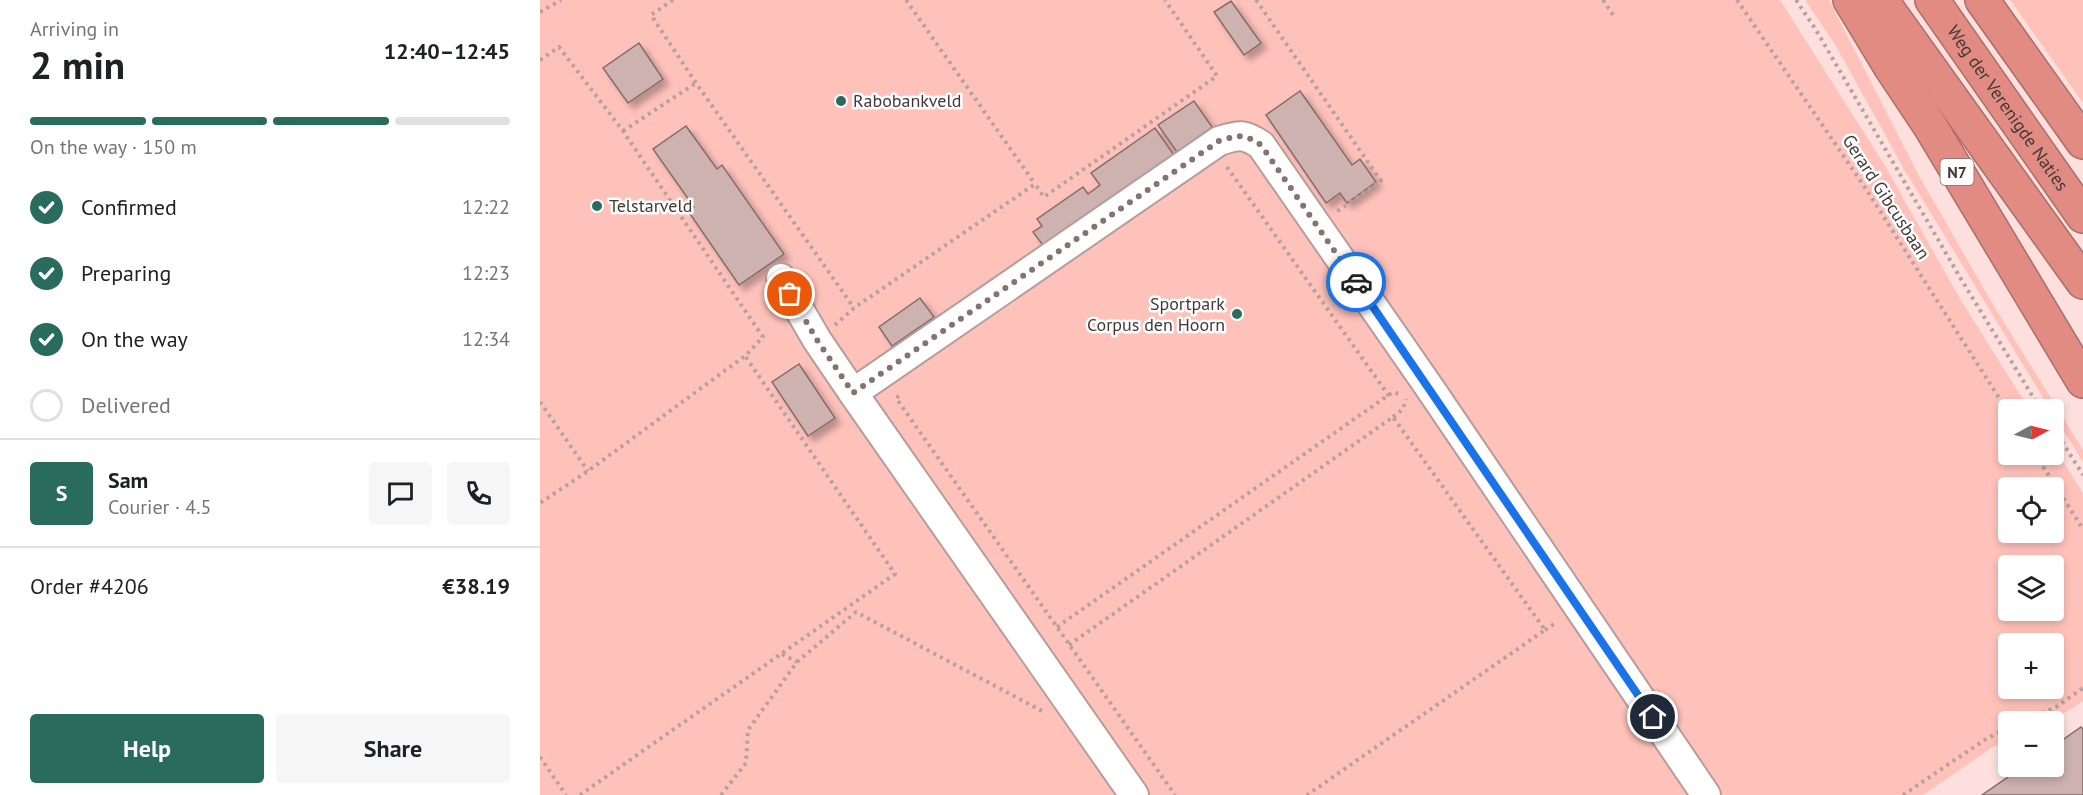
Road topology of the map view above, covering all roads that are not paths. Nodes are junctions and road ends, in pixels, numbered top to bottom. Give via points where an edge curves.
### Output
1 (1850, 0) edge
2 (1881, 0) edge
3 (1932, 0) edge
4 (1982, 0) edge
5 (2083, 142) edge
6 (2083, 216) edge
7 (781, 278) dead end
8 (2083, 282) edge
9 (2083, 381) edge
10 (853, 393) junction
11 (1134, 795) edge
12 (1706, 795) edge

1 - 9 highway, N7
2 - 8 highway, N7
3 - 6 highway, Weg der Verenigde Naties
4 - 5 highway
7 - 10 lane
10 - 11 lane
10 - 12 lane via 1219,141 1248,136 1261,145 1317,225

